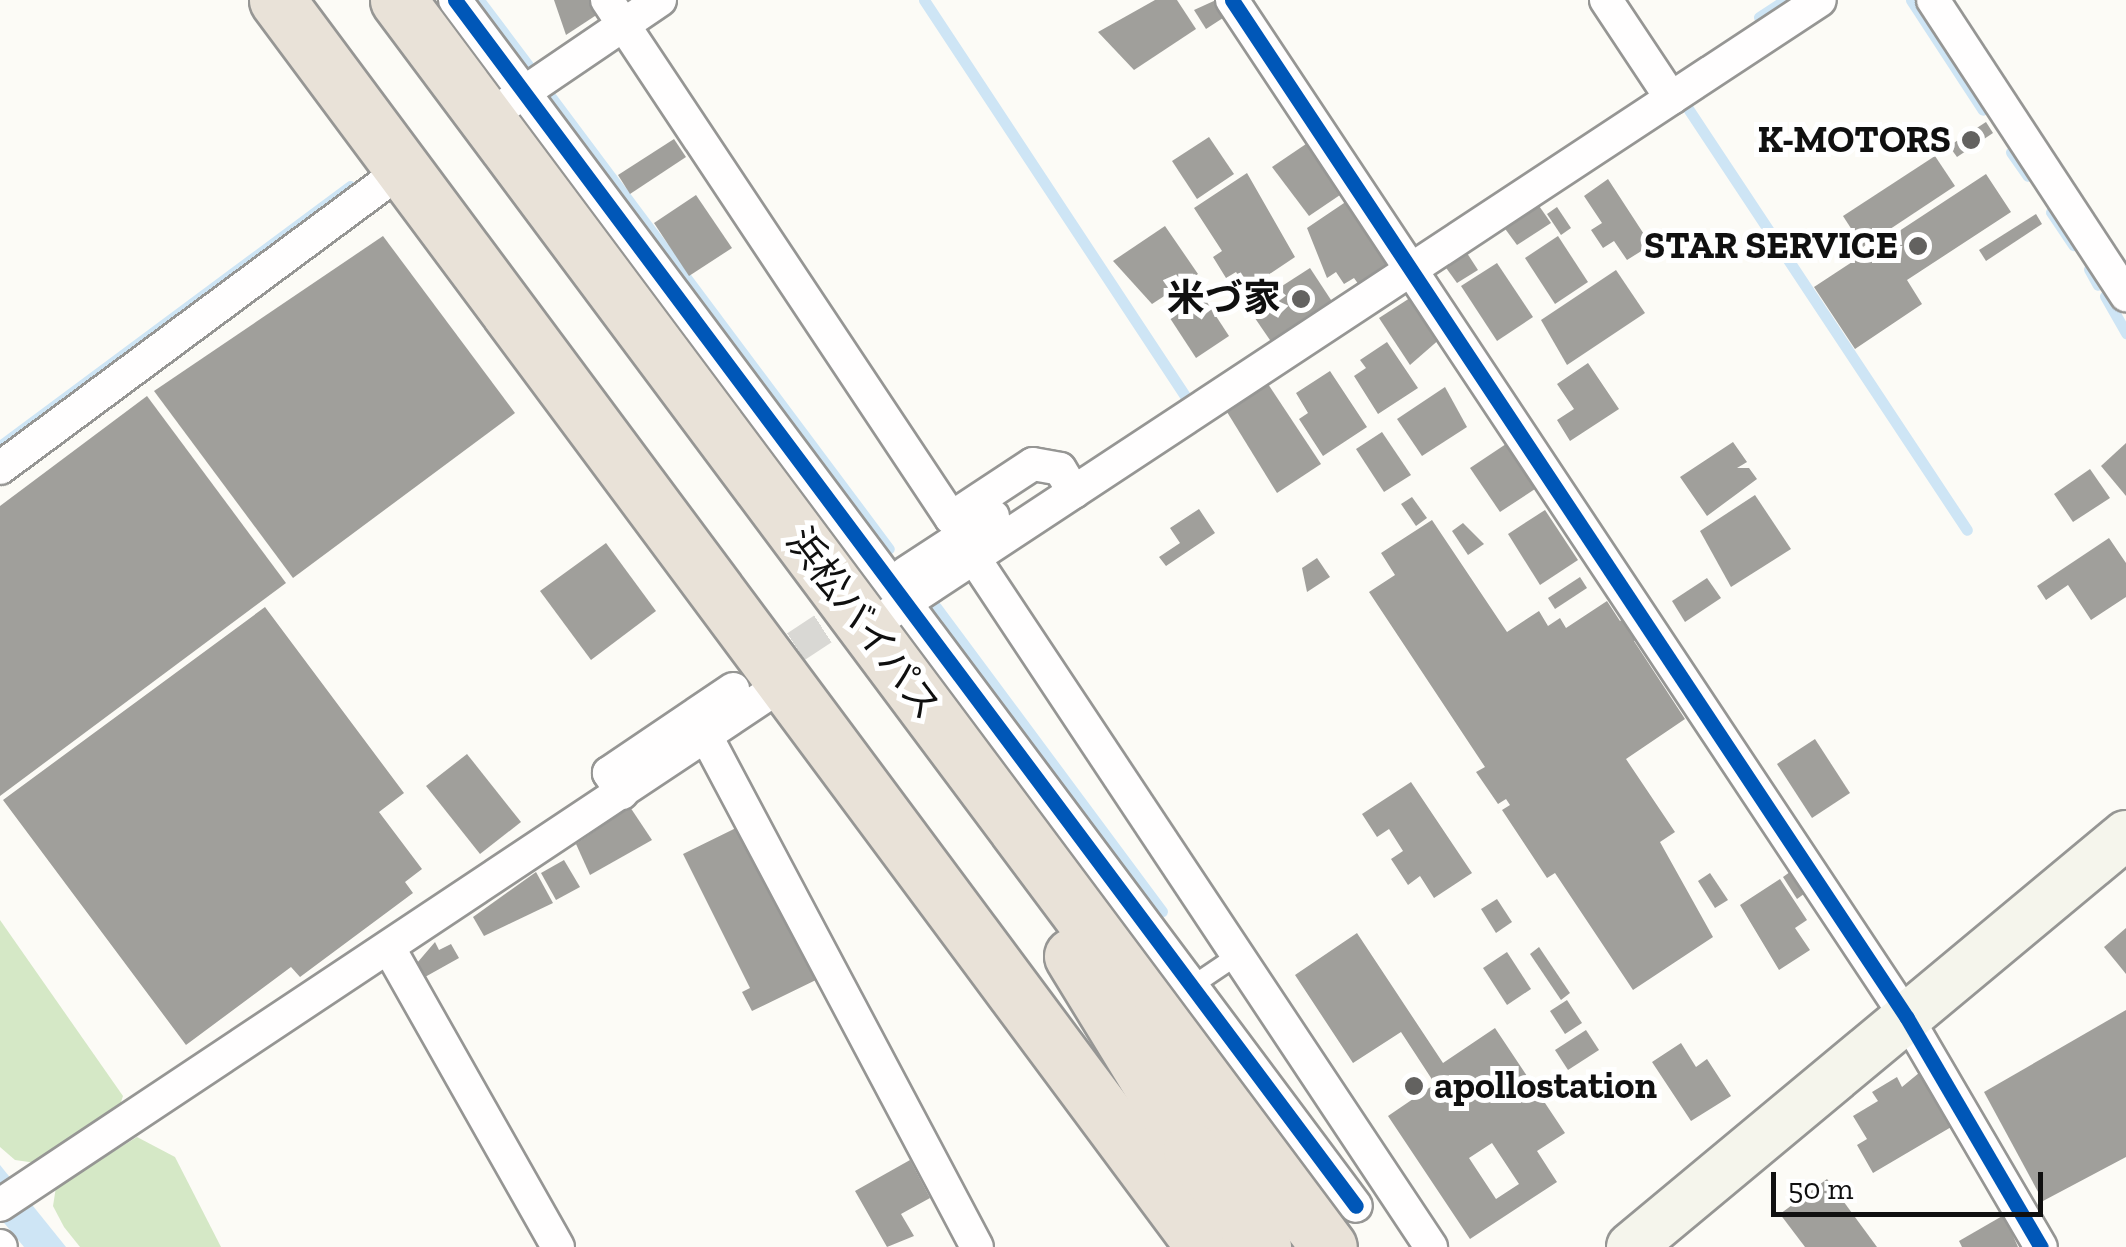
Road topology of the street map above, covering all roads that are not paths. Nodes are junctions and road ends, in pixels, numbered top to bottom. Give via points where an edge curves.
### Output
1 (277, 0) edge
2 (398, 0) edge
3 (455, 0) edge
4 (660, 0) edge
5 (1232, 0) edge
6 (1606, 0) edge
7 (1820, 0) edge
8 (1934, 0) edge
9 (615, 12) edge
10 (1671, 98) junction
11 (505, 105) junction
12 (402, 170) junction
13 (1410, 270) junction
14 (2122, 278) edge
15 (0, 468) edge
16 (1064, 499) junction
17 (974, 558) junction
18 (893, 601) junction
19 (758, 686) junction
20 (706, 736) junction
21 (956, 748) junction
22 (622, 793) junction
23 (2126, 835) edge
24 (390, 950) junction
25 (1238, 956) junction
26 (1173, 1000) junction
27 (1907, 1018) junction
28 (1342, 1113) junction
29 (1286, 1151) junction
30 (1389, 1184) junction
31 (0, 1205) edge
32 (1336, 1225) edge
33 (558, 1247) edge
34 (976, 1247) edge
35 (1204, 1247) edge
36 (1263, 1247) edge
37 (1431, 1247) edge
38 (1632, 1247) edge
39 (2040, 1247) edge

1 - 12 highway
2 - 11 highway, 浜松バイパス
3 - 11 street
4 - 9 street
5 - 13 street
6 - 10 street
7 - 10 street
8 - 14 street
9 - 11 street
9 - 16 street via 950,518 1033,464 1060,469
10 - 13 street
11 - 18 highway, 浜松バイパス
12 - 15 street
12 - 19 highway
13 - 16 street
13 - 27 street
16 - 17 street
16 - 18 street via 1039,485
17 - 18 street
17 - 25 street
18 - 21 highway, 浜松バイパス
18 - 26 street
19 - 20 street
19 - 22 street via 609,773
19 - 35 highway
20 - 22 street
20 - 34 street
21 - 26 highway, 浜松バイパス
21 - 36 highway via 1191,1150
22 - 24 street
23 - 27 main road
24 - 31 street
24 - 33 street
25 - 26 lane
25 - 28 street
26 - 29 highway, 浜松バイパス
27 - 38 main road
27 - 39 street
28 - 29 lane
28 - 30 street
29 - 32 highway, 浜松バイパス
30 - 32 lane
30 - 37 street

